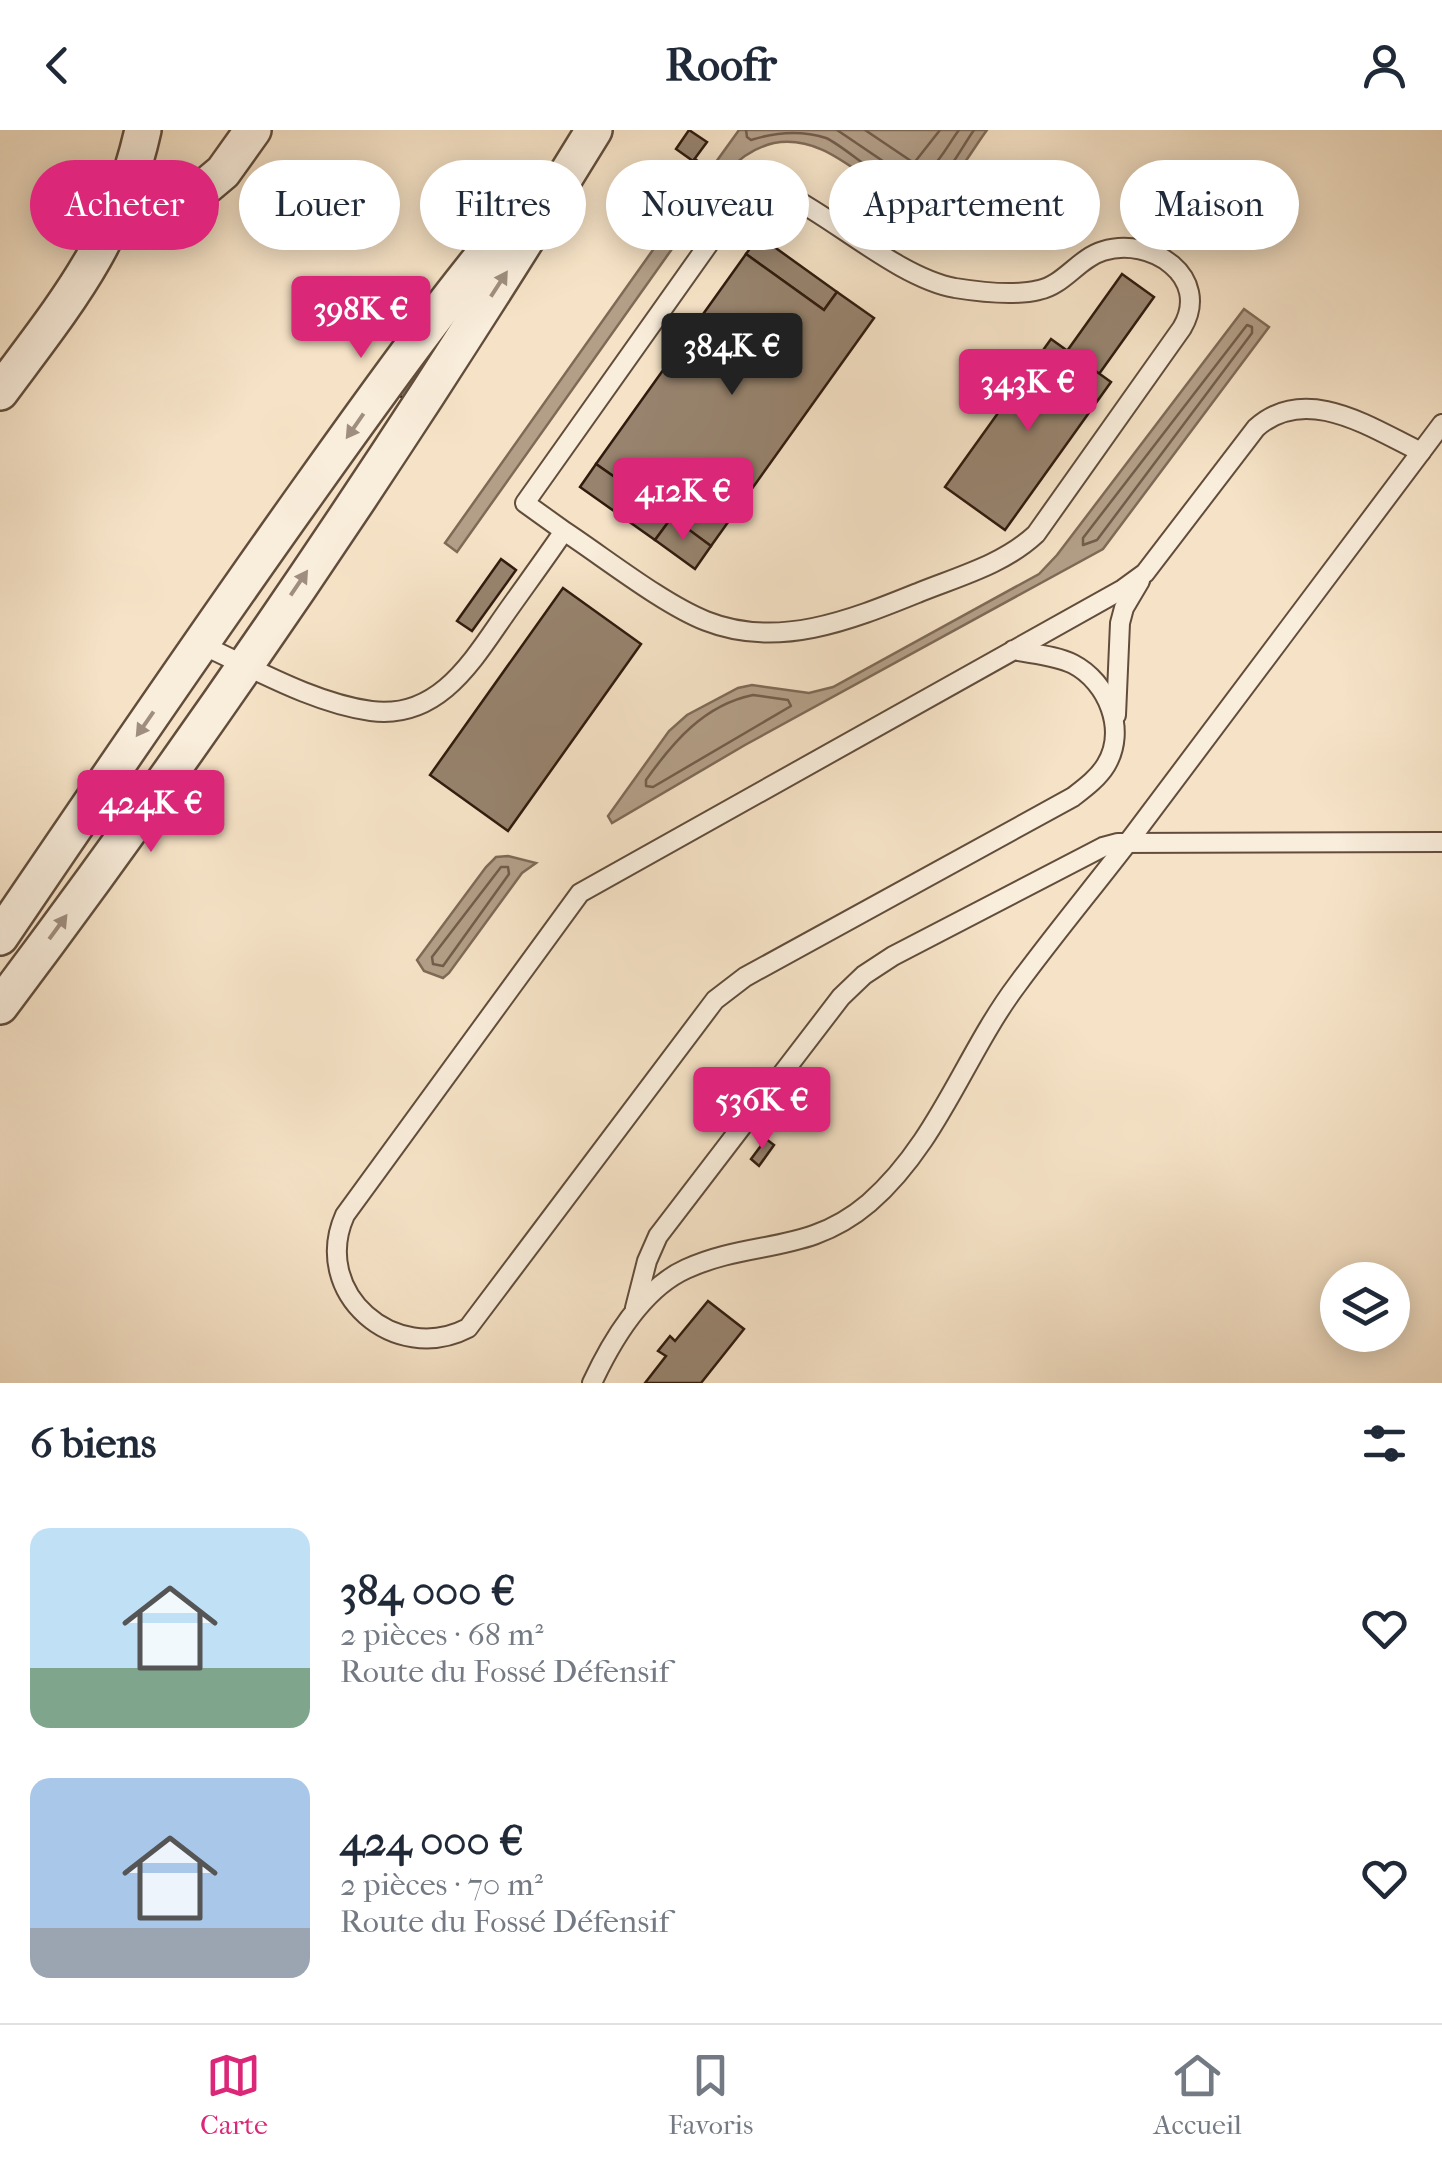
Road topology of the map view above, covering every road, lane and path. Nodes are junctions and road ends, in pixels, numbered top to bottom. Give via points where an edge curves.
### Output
1 (142, 130) edge
2 (253, 130) edge
3 (592, 130) edge
4 (133, 160) edge
5 (219, 175) edge
6 (99, 250) edge
7 (0, 392) edge
8 (1442, 424) edge
9 (1420, 452) junction
10 (564, 531) junction
11 (1145, 573) junction
12 (200, 644) junction
13 (1012, 650) junction
14 (244, 664) junction
15 (1116, 730) junction
16 (1129, 841) junction
17 (1442, 842) edge
18 (0, 938) edge
19 (0, 1006) edge
20 (634, 1313) junction
21 (592, 1383) edge

1 - 4 street
2 - 5 street
3 -> 12 street via 434,315
14 -> 3 street via 439,375
6 - 7 street
8 - 9 lane
9 - 11 lane via 1326,410 1280,410 1244,442
9 - 16 lane
10 - 10 lane via 689,613 738,630 834,624 902,600 1002,559 1036,534 1182,328 1191,306 1188,282 1161,257 1120,248 1098,252 1038,291 958,288 921,277 789,196 748,197 524,503
10 - 14 lane via 464,674 415,706 360,709
11 - 13 lane
11 - 15 lane via 1120,623
12 - 14 lane
12 -> 18 street
13 - 15 lane via 1060,659 1085,672 1105,697
13 - 15 lane via 572,901 345,1215 336,1258 343,1287 358,1308 412,1338 442,1338 468,1328 714,1000 1073,797 1108,762
19 -> 14 street
16 - 17 lane
16 - 20 lane via 1104,847 893,956 854,984 658,1236
16 - 20 lane via 1016,987 949,1102 872,1200 805,1240 686,1269
20 - 21 lane

